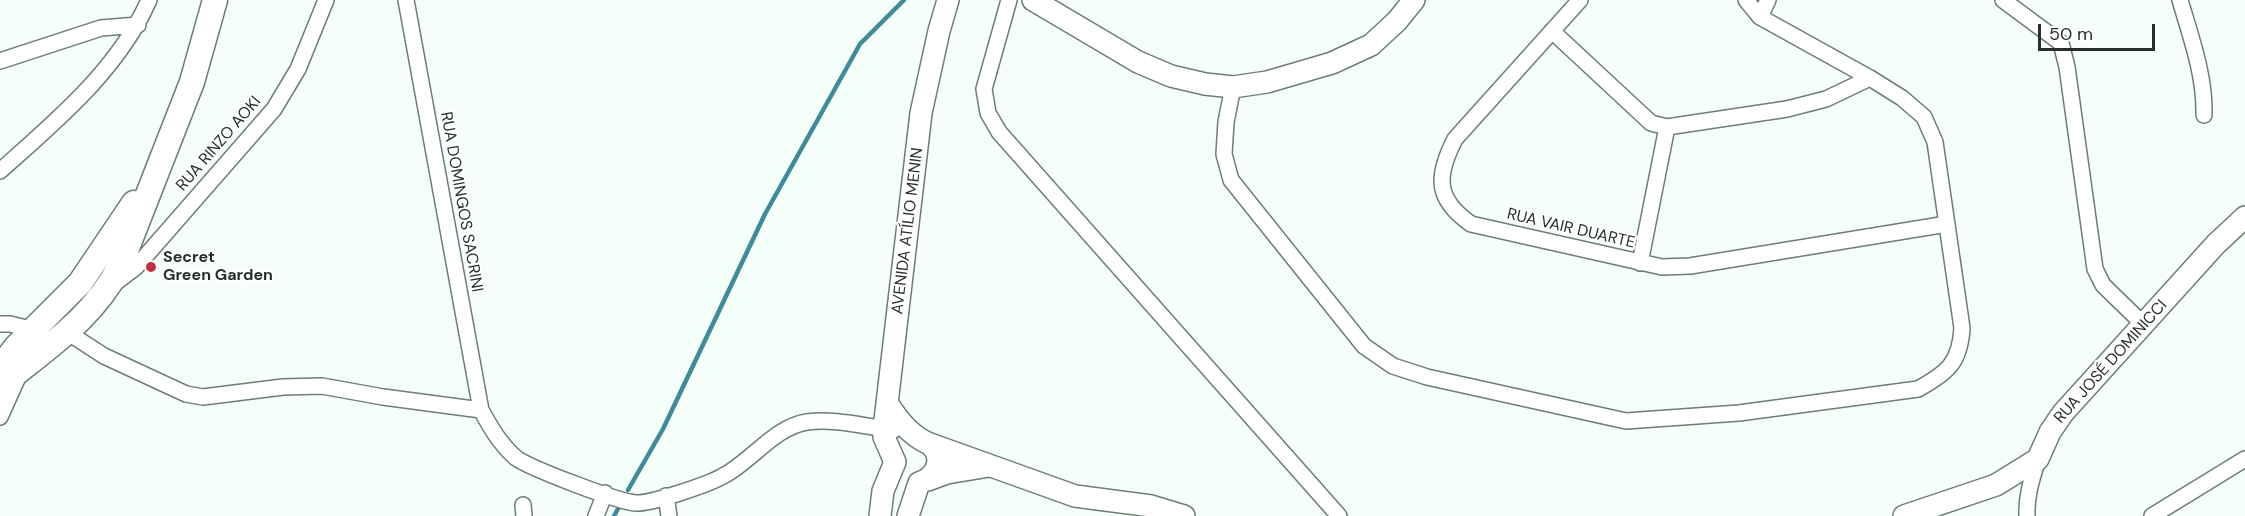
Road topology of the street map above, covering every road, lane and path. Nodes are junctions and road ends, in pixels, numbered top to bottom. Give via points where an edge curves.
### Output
1 (149, 0) edge
2 (215, 0) edge
3 (326, 0) edge
4 (406, 0) edge
5 (948, 0) edge
6 (1009, 0) edge
7 (1033, 0) edge
8 (1414, 0) edge
9 (1580, 0) edge
10 (1746, 0) edge
11 (1768, 0) edge
12 (2003, 0) edge
13 (2180, 0) edge
14 (1760, 16) junction
15 (138, 25) junction
16 (1552, 31) junction
17 (0, 62) edge
18 (1870, 78) junction
19 (1233, 87) junction
20 (2204, 115) dead end
21 (1667, 127) junction
22 (159, 166) junction
23 (0, 171) edge
24 (2245, 217) edge
25 (1947, 224) junction
26 (1640, 263) junction
27 (85, 276) junction
28 (105, 292) junction
29 (0, 324) edge
30 (2144, 325) junction
31 (34, 330) junction
32 (67, 332) junction
33 (12, 367) edge
34 (0, 386) edge
35 (888, 404) junction
36 (481, 410) junction
37 (0, 417) edge
38 (884, 429) junction
39 (920, 439) junction
40 (2038, 459) junction
41 (2245, 459) edge
42 (895, 462) junction
43 (993, 466) junction
44 (924, 482) junction
45 (604, 494) junction
46 (666, 496) junction
47 (596, 516) edge
48 (669, 516) edge
49 (880, 516) edge
50 (908, 516) edge
51 (1184, 516) edge
52 (1339, 516) edge
53 (1904, 516) edge
54 (2027, 516) edge
55 (2152, 516) edge

1 - 15 street
2 - 22 main road via 192,82
3 - 28 street, RUA RINZO AOKI via 298,69 274,109 136,267
4 - 36 street, RUA DOMINGOS SACRINI
5 - 35 street, AVENIDA ATÍLIO MENIN via 921,113
6 - 52 street via 984,89 988,113 999,132
7 - 19 street via 1138,62 1171,76
8 - 19 street via 1371,45 1332,63 1267,82
9 - 16 street, RUA VAIR DUARTE
10 - 14 street
11 - 14 street
12 - 30 street via 2061,43 2095,269 2103,285
13 - 20 street via 2202,75
14 - 18 street
15 - 17 street via 101,28
15 - 23 street via 101,74
16 - 21 street via 1651,123
16 - 26 street, RUA VAIR DUARTE via 1455,139 1441,178 1445,196 1455,214 1471,224
18 - 21 street via 1826,99 1787,109
18 - 25 street via 1924,117 1935,142
19 - 25 street via 1224,154 1232,180 1364,346 1393,366 1427,377 1626,421 1739,413 1918,389 1942,376 1955,358 1962,328
21 - 26 street
22 - 27 main road
22 - 28 main road via 120,266
24 - 30 street, RUA JOSÉ DOMINICCI
25 - 26 street, RUA VAIR DUARTE via 1690,267
27 - 28 main road via 101,278
27 - 31 main road
28 - 32 main road
29 - 31 street
30 - 40 street, RUA JOSÉ DOMINICCI via 2063,413
31 - 33 main road via 16,347
32 - 33 main road
32 - 36 street via 104,356 186,394 203,397 322,386
33 - 34 main road
33 - 37 street
35 - 38 street, AVENIDA ATÍLIO MENIN
35 - 39 street
36 - 45 street via 499,440 518,459
38 - 39 street
38 - 42 street, AVENIDA ATÍLIO MENIN
38 - 46 street via 806,422 780,432 723,477
39 - 42 street via 898,451
39 - 43 street
39 - 44 street via 937,454 934,475
40 - 53 street via 1996,485
40 - 54 street via 2030,484
41 - 55 street
42 - 44 street via 907,480
42 - 49 street via 883,491
43 - 44 street via 947,473
43 - 51 street via 1075,496 1151,506
44 - 50 street
45 - 46 street via 635,503
45 - 47 street
46 - 48 street

